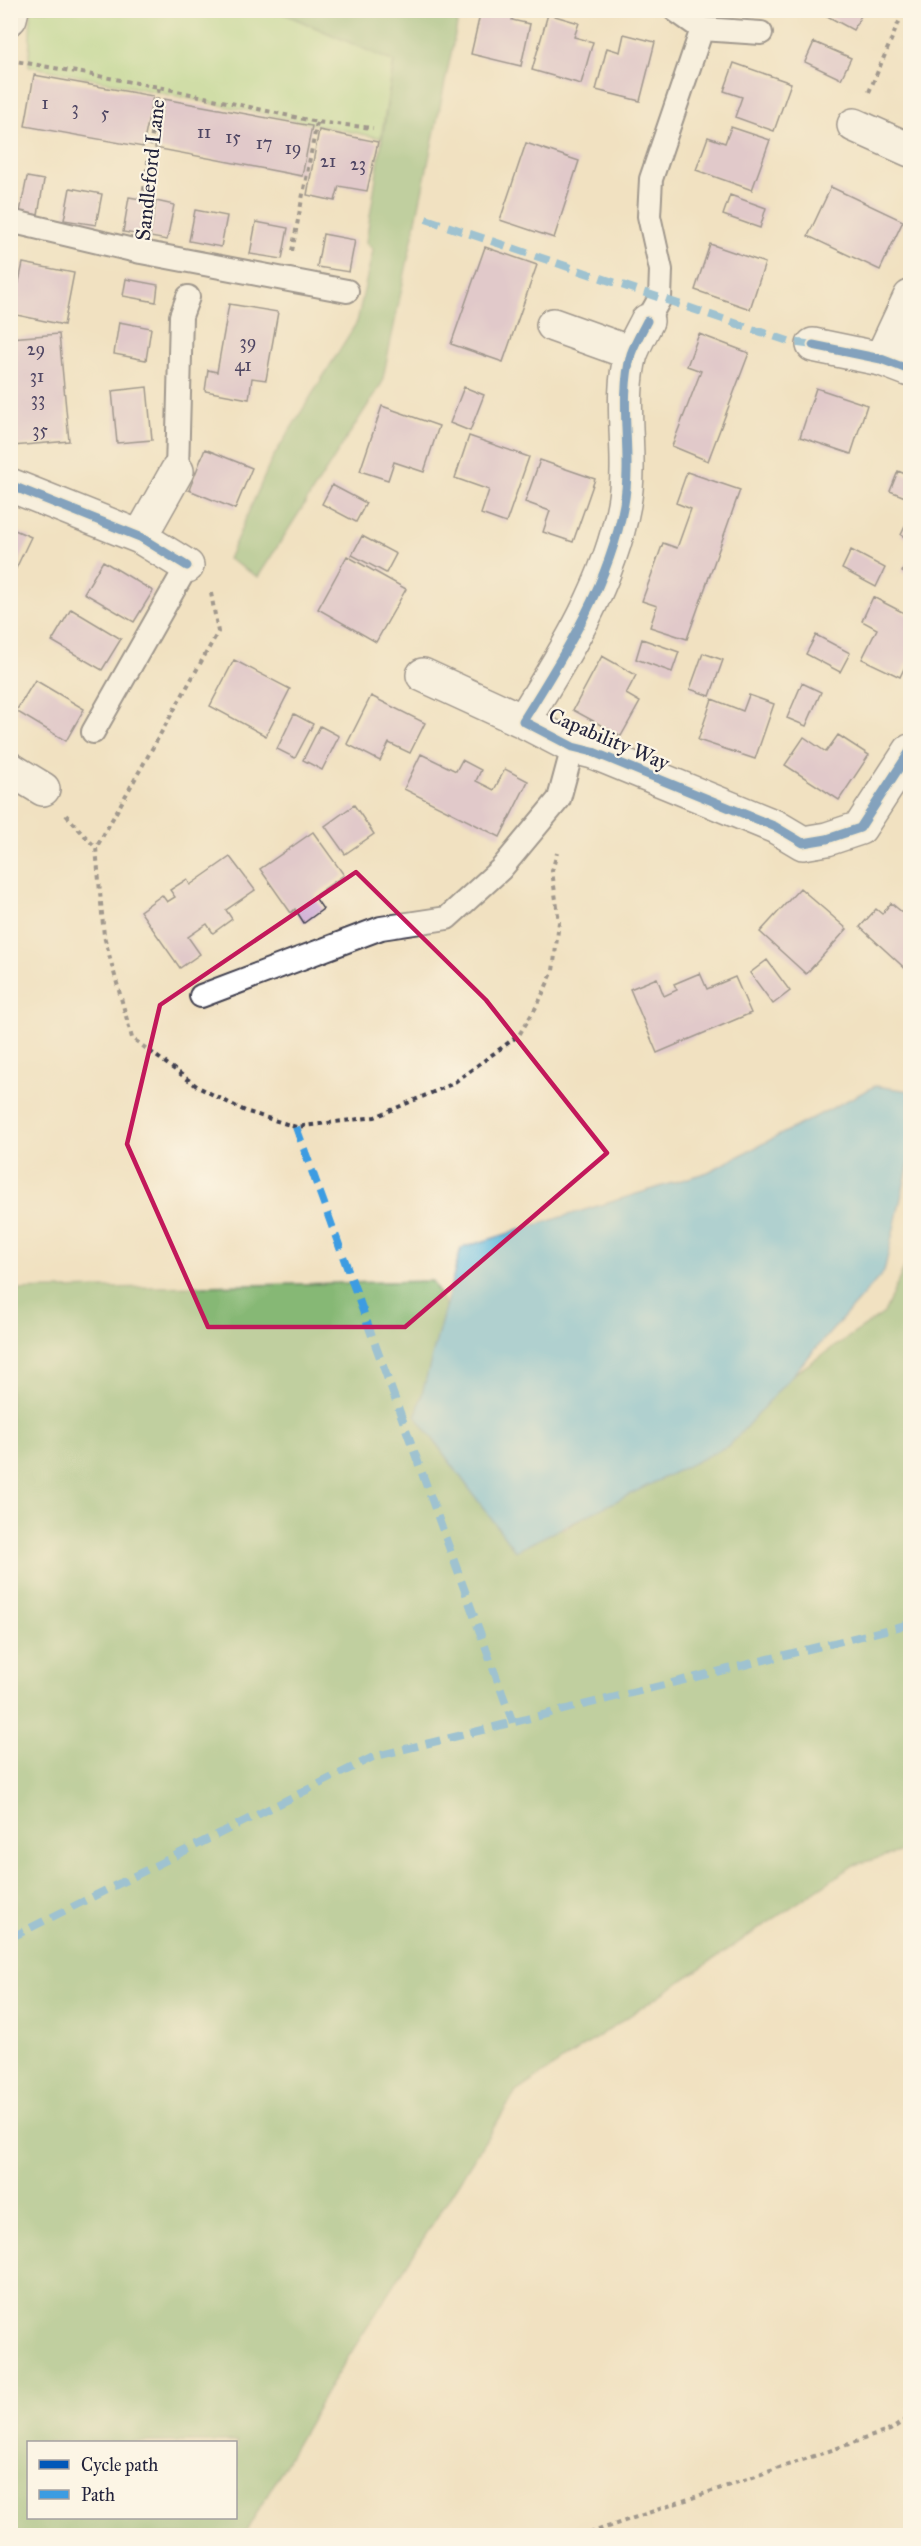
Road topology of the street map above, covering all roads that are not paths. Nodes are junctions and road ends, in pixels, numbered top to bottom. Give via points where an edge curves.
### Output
1 (12, 10) edge
2 (675, 10) edge
3 (10, 18) edge
4 (702, 29) junction
5 (761, 33) dead end
6 (854, 125) road end
7 (910, 150) edge
8 (10, 221) edge
9 (347, 291) dead end
10 (188, 297) dead end
11 (910, 297) edge
12 (647, 321) joint
13 (553, 325) dead end
14 (813, 345) dead end
15 (632, 353) junction
16 (896, 365) edge
17 (177, 471) joint
18 (10, 485) edge
19 (140, 537) junction
20 (187, 566) joint
21 (423, 675) dead end
22 (522, 721) junction
23 (93, 732) dead end
24 (573, 747) junction
25 (910, 751) edge
26 (10, 769) edge
27 (43, 789) road end
28 (201, 996) dead end

1 - 3 street
2 - 4 lane
4 - 5 lane
4 - 12 lane via 651,179 649,216 661,270 660,298
6 - 7 street
8 - 9 lane via 141,252
10 - 17 lane via 181,316
11 - 16 street
12 - 15 street, Capability Way
13 - 15 street
14 - 16 street
15 - 22 street, Capability Way via 625,501 614,550 584,615
17 - 19 street
18 - 19 street
19 - 20 street
20 - 23 lane
21 - 22 street
22 - 24 street, Capability Way
24 - 25 street, Capability Way via 776,827 803,843 860,828
24 - 28 lane via 559,799 501,869 447,918 381,928
26 - 27 street

